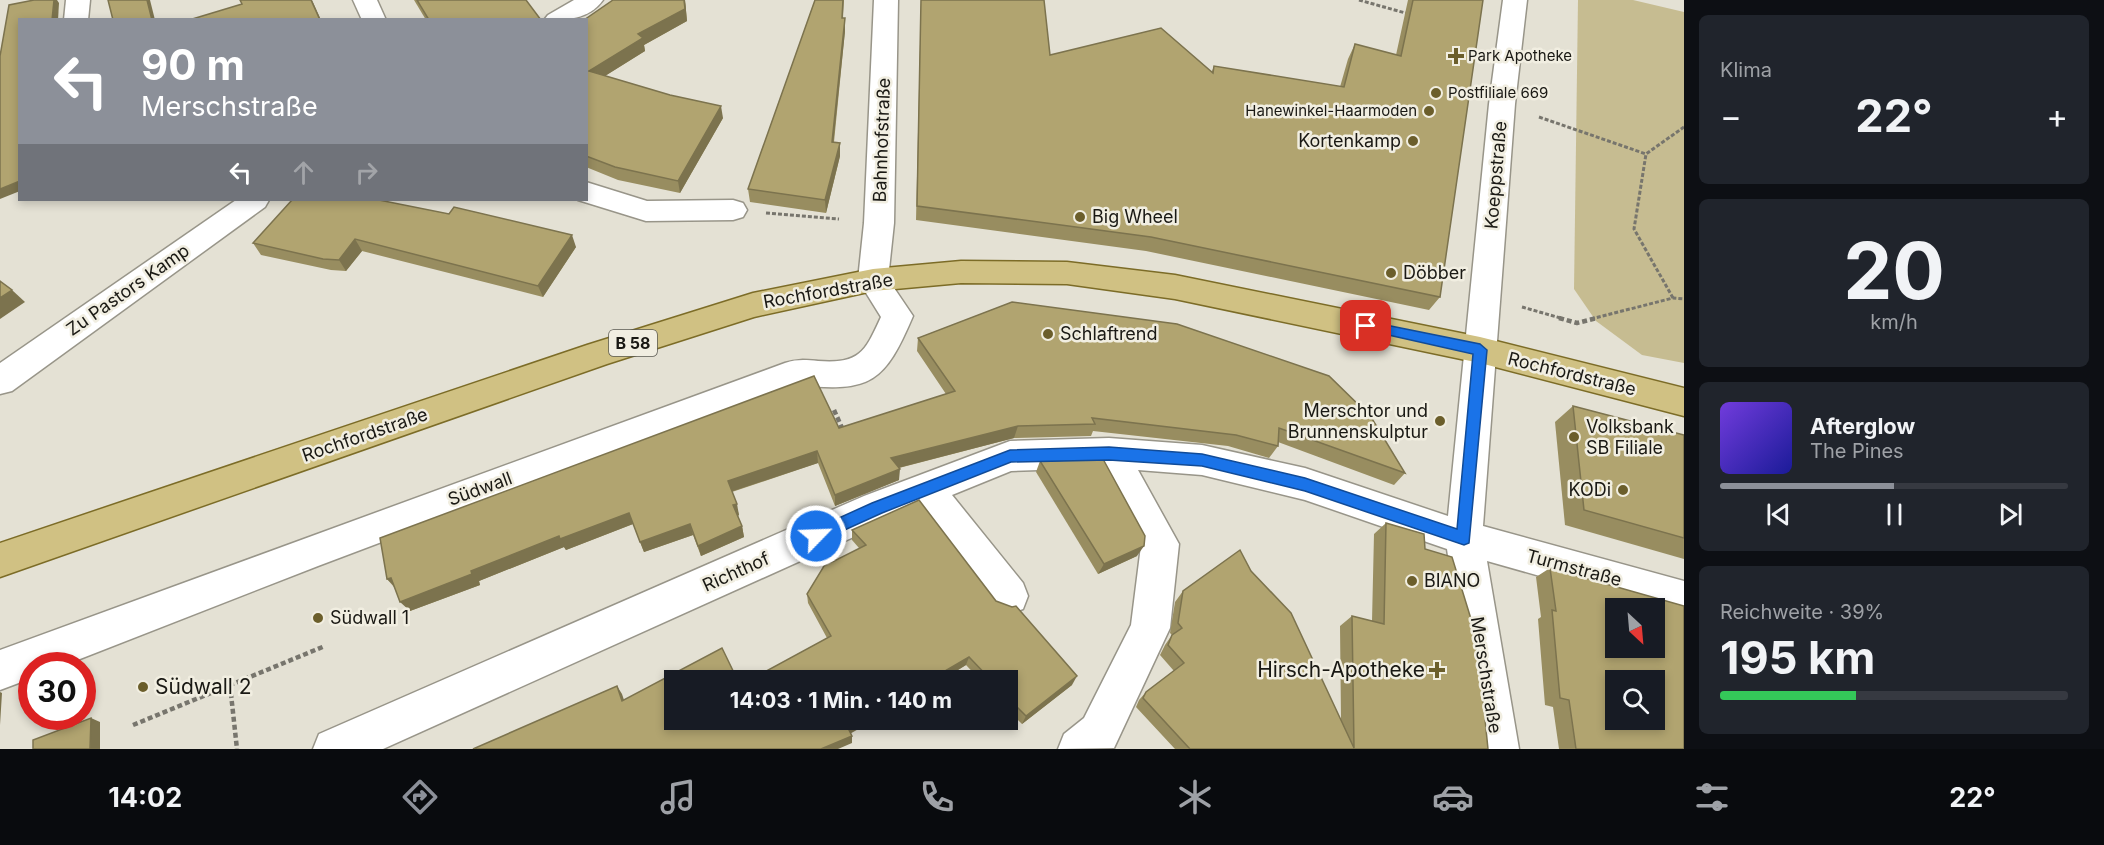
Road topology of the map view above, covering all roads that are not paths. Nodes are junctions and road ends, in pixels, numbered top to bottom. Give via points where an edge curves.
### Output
1 (78, 0) edge
2 (365, 0) edge
3 (591, 0) edge
4 (886, 0) edge
5 (1515, 0) edge
6 (76, 18) edge
7 (373, 18) edge
8 (560, 18) edge
9 (588, 193) edge
10 (254, 201) edge
11 (733, 210) road end
12 (873, 280) junction
13 (1480, 350) junction
14 (0, 381) edge
15 (1684, 402) edge
16 (1109, 453) junction
17 (925, 489) junction
18 (1464, 538) junction
19 (0, 560) edge
20 (1009, 596) dead end
21 (1684, 599) edge
22 (0, 670) edge
23 (1099, 744) edge
24 (334, 749) edge
25 (1498, 749) edge

1 - 6 street
2 - 7 street
3 - 8 street
4 - 12 street, Bahnhofstraße via 879,222
5 - 13 street, Koeppstraße
9 - 11 street via 646,211
10 - 14 street, Zu Pastors Kamp
12 - 13 main road, Rochfordstraße / B 58 via 961,272 1120,278
12 - 19 main road, Rochfordstraße / B 58 via 753,305 609,350
12 - 22 street, Südwall via 897,316 875,362 857,373 797,372
13 - 15 main road, Rochfordstraße / B 58
13 - 18 street, Merschstraße
16 - 17 street, Richthof via 1010,456
16 - 18 street, Richthof via 1202,460 1305,484
16 - 23 street via 1160,544 1150,628
17 - 20 street
17 - 24 street, Richthof
18 - 21 street, Turmstraße
18 - 25 street, Merschstraße

